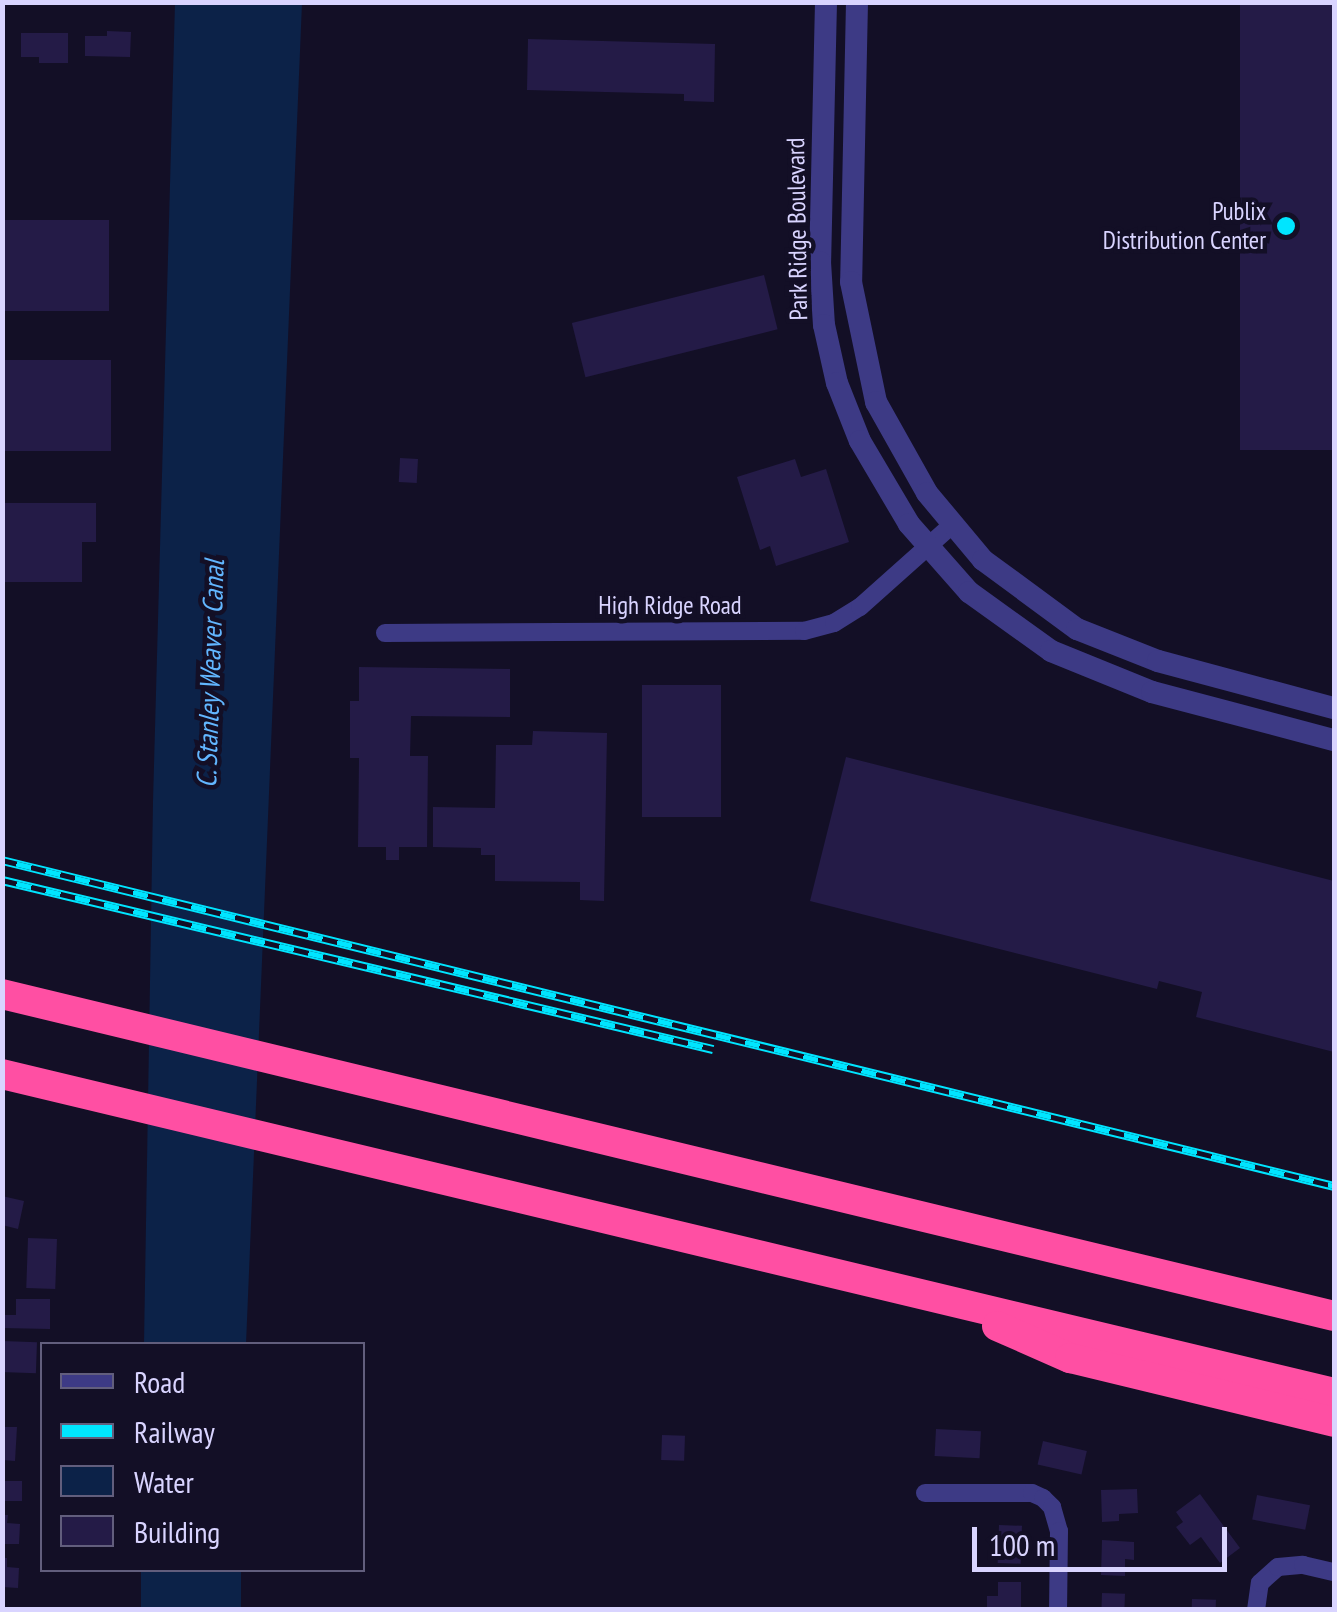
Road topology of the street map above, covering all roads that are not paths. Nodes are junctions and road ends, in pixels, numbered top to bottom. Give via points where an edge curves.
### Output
1 (826, 2) edge
2 (858, 2) edge
3 (820, 249) junction
4 (852, 250) junction
5 (951, 526) junction
6 (928, 549) junction
7 (385, 633) dead end
8 (1110, 644) junction
9 (1098, 672) junction
10 (1334, 708) edge
11 (1334, 740) edge
12 (2, 994) edge
13 (2, 1074) edge
14 (920, 1294) junction
15 (1334, 1316) edge
16 (1334, 1393) edge
17 (1334, 1422) edge
18 (925, 1493) dead end
19 (1334, 1572) edge
20 (1058, 1610) edge
21 (1256, 1610) edge

1 - 3 street, Park Ridge Boulevard
2 - 4 street
3 - 4 street
3 - 6 street, Park Ridge Boulevard via 824,324 837,383 872,465
4 - 5 street via 860,343 876,402
5 - 6 street, High Ridge Road
5 - 8 street via 1014,587
6 - 7 street, High Ridge Road via 860,607 804,631
6 - 9 street via 992,612
8 - 9 street
8 - 10 street
9 - 11 street
12 - 15 highway
13 - 14 highway
14 - 16 highway
14 - 17 highway via 1070,1358
18 - 20 street via 1032,1492 1052,1507 1058,1518
19 - 21 street via 1291,1564 1268,1574

